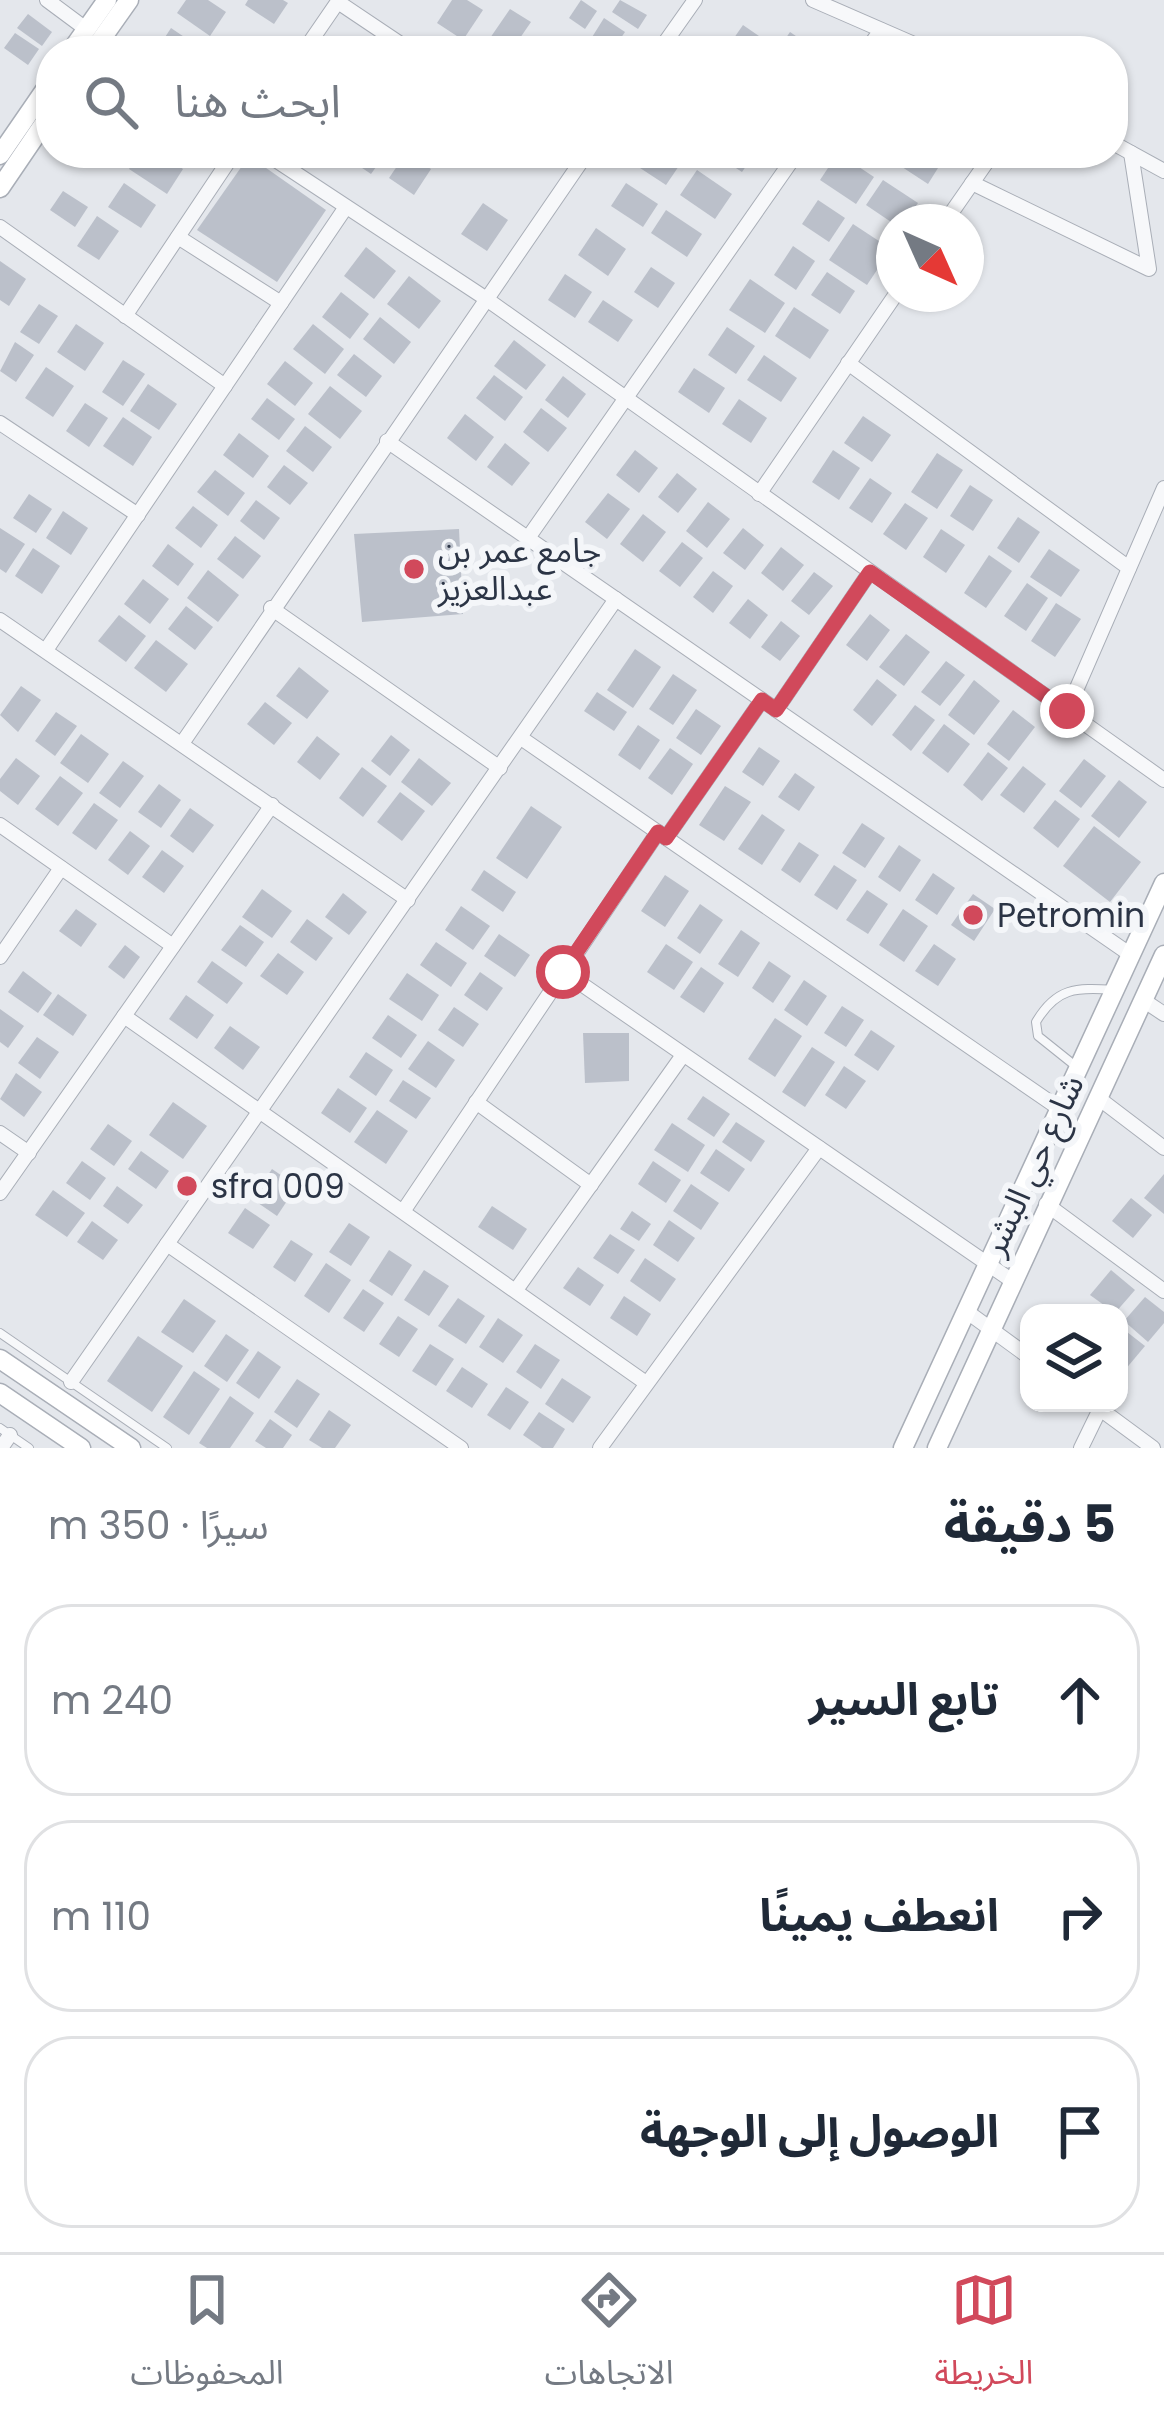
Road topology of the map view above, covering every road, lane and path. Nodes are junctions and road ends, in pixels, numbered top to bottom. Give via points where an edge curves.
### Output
1 (47, 0) edge
2 (106, 0) edge
3 (129, 0) edge
4 (694, 0) edge
5 (813, 0) edge
6 (339, 1) edge
7 (881, 30) junction
8 (89, 36) edge
9 (95, 36) edge
10 (98, 36) edge
11 (314, 36) edge
12 (389, 36) edge
13 (669, 36) edge
14 (877, 36) edge
15 (895, 36) edge
16 (36, 103) edge
17 (36, 135) edge
18 (1128, 151) edge
19 (1131, 153) junction
20 (0, 155) edge
21 (224, 168) edge
22 (288, 168) edge
23 (577, 168) edge
24 (787, 168) edge
25 (982, 168) edge
26 (1164, 171) edge
27 (972, 183) junction
28 (0, 188) edge
29 (957, 204) edge
30 (346, 207) junction
31 (0, 227) edge
32 (178, 237) junction
33 (485, 298) junction
34 (281, 302) junction
35 (883, 312) edge
36 (125, 316) junction
37 (848, 363) junction
38 (225, 386) junction
39 (628, 401) junction
40 (0, 423) edge
41 (387, 441) junction
42 (1164, 488) edge
43 (759, 494) junction
44 (138, 515) junction
45 (528, 538) junction
46 (1129, 568) junction
47 (870, 572) junction
48 (616, 599) junction
49 (272, 608) junction
50 (0, 620) edge
51 (46, 650) junction
52 (762, 700) junction
53 (776, 710) junction
54 (1067, 711) junction
55 (521, 738) junction
56 (183, 742) junction
57 (500, 768) junction
58 (1164, 780) edge
59 (272, 805) junction
60 (0, 825) edge
61 (662, 835) junction
62 (61, 868) junction
63 (1164, 883) edge
64 (408, 900) junction
65 (172, 946) junction
66 (1130, 955) junction
67 (1164, 956) edge
68 (0, 957) edge
69 (563, 972) junction
70 (1114, 990) junction
71 (1143, 1000) junction
72 (1164, 1014) edge
73 (124, 1016) junction
74 (683, 1055) junction
75 (1078, 1068) junction
76 (1097, 1097) junction
77 (476, 1102) junction
78 (262, 1109) junction
79 (1060, 1109) junction
80 (0, 1133) edge
81 (819, 1148) junction
82 (1164, 1148) edge
83 (28, 1153) junction
84 (591, 1185) junction
85 (0, 1193) edge
86 (1046, 1204) junction
87 (404, 1210) junction
88 (167, 1244) junction
89 (988, 1265) junction
90 (1011, 1280) junction
91 (516, 1290) junction
92 (1164, 1291) edge
93 (966, 1312) junction
94 (989, 1328) junction
95 (0, 1333) edge
96 (1020, 1350) edge
97 (0, 1359) edge
98 (70, 1382) junction
99 (646, 1383) junction
100 (0, 1393) edge
101 (1094, 1412) edge
102 (1104, 1412) edge
103 (4, 1437) edge
104 (29, 1448) edge
105 (81, 1448) edge
106 (131, 1448) edge
107 (167, 1448) edge
108 (461, 1448) edge
109 (600, 1448) edge
110 (903, 1448) edge
111 (937, 1448) edge
112 (1081, 1448) edge
113 (1153, 1448) edge

1 - 8 street
2 - 9 street
3 - 10 street
4 - 13 street
5 - 7 street
6 - 11 street
6 - 12 street
7 - 14 street
7 - 15 street
16 - 20 street
17 - 28 street
18 - 19 street
19 - 26 street
19 - 27 street via 1149,268
21 - 32 street
22 - 30 street
23 - 33 street
24 - 39 street
25 - 27 street
27 - 29 street
30 - 33 street
30 - 34 street
31 - 36 street
32 - 34 street
32 - 36 street
33 - 39 street
33 - 41 street
34 - 38 street
35 - 37 street
36 - 38 street
37 - 43 street
37 - 46 street
38 - 44 street
39 - 43 street
39 - 45 street
40 - 44 street
41 - 45 street
41 - 49 street
42 - 46 street
43 - 47 street
44 - 51 street
45 - 48 street
46 - 54 street
47 - 53 street
47 - 54 street
48 - 52 street
48 - 55 street
49 - 56 street
49 - 57 street
50 - 51 street
51 - 56 street
52 - 53 street
52 - 61 street
53 - 66 street
54 - 58 street
55 - 57 street
55 - 61 street
56 - 59 street
57 - 64 street
59 - 64 street
59 - 65 street
60 - 62 street
61 - 69 street
61 - 79 street
62 - 65 street
62 - 68 street
63 - 66 street, شارع حي البشر
64 - 78 street
65 - 73 street
66 - 70 street, شارع حي البشر
67 - 71 street
69 - 74 street
69 - 77 street
70 - 75 street, شارع حي البشر
70 - 75 lane via 1056,994 1036,1022 1038,1036
71 - 72 street
71 - 76 street
73 - 78 street
73 - 83 street
74 - 81 street
74 - 84 street
75 - 79 street, شارع حي البشر
76 - 82 street
76 - 86 street
77 - 84 street
77 - 87 street
78 - 87 street
78 - 88 street
79 - 89 street, شارع حي البشر
80 - 83 street
81 - 89 street
81 - 99 street
83 - 85 street
84 - 91 street
86 - 90 street
86 - 92 street
87 - 91 street
88 - 98 street
88 - 108 street
89 - 90 street
89 - 93 street, شارع حي البشر
90 - 94 street
91 - 99 street
93 - 94 street
93 - 110 street, شارع حي البشر
94 - 96 street
94 - 111 street
95 - 98 lane
97 - 106 street
98 - 107 lane
99 - 109 street
100 - 105 street
101 - 112 street
102 - 113 street
103 - 104 lane

